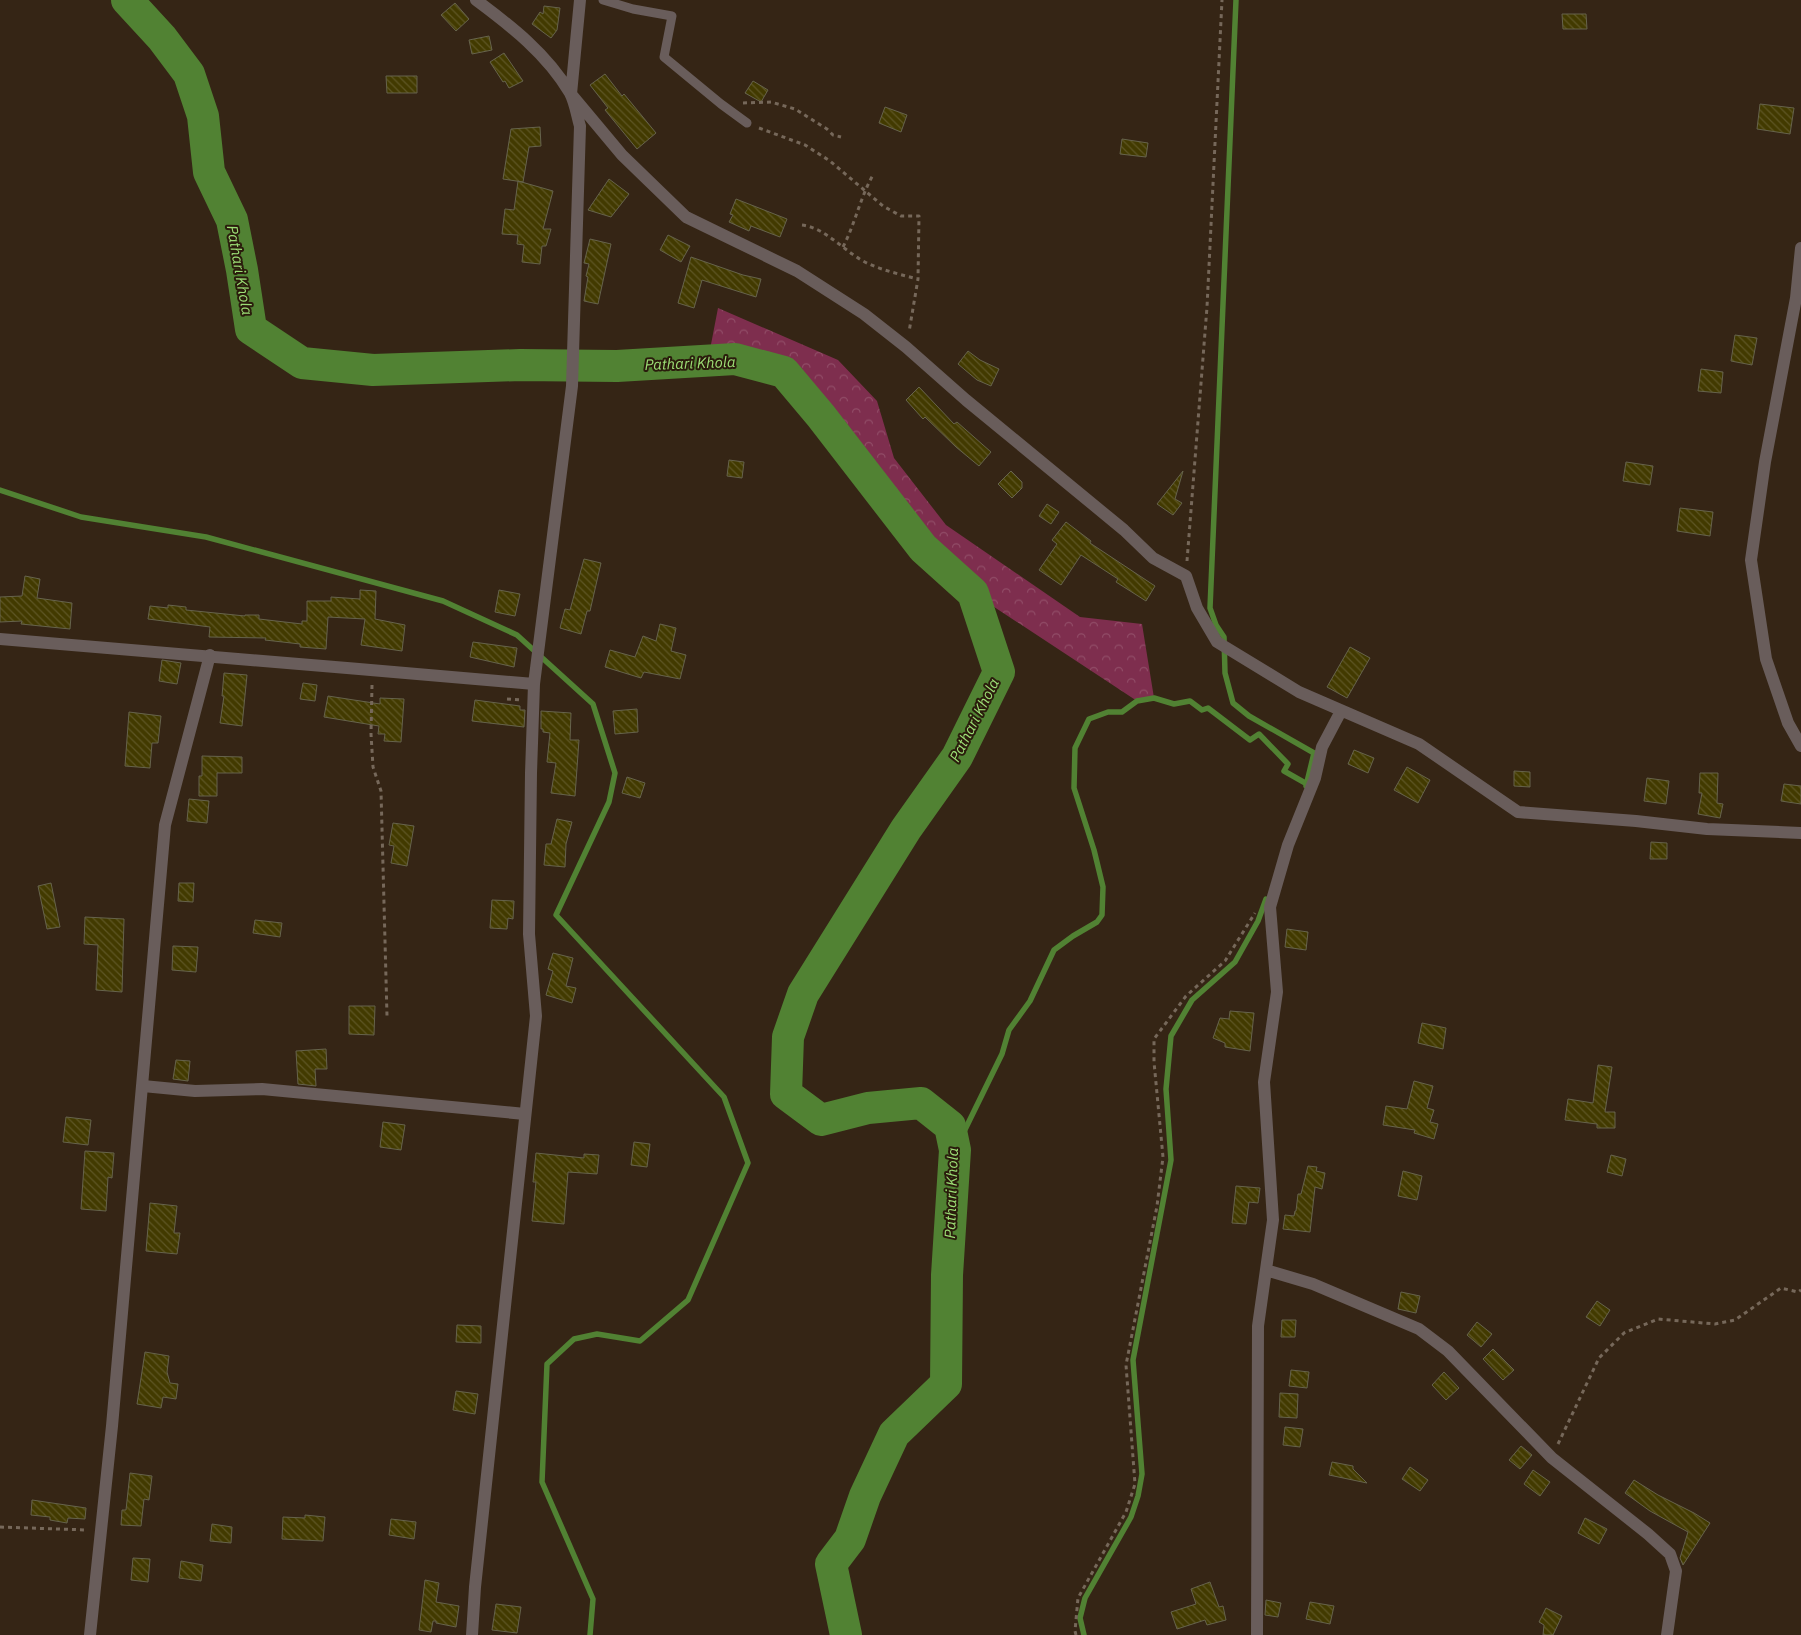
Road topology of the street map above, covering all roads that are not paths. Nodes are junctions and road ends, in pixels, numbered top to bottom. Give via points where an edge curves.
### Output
1 (476, 0) edge
2 (580, 0) edge
3 (602, 0) edge
4 (571, 94) junction
5 (747, 123) road end
6 (1801, 248) edge
7 (0, 639) edge
8 (210, 655) junction
9 (534, 684) junction
10 (1341, 711) junction
11 (1801, 746) edge
12 (1801, 834) edge
13 (143, 1086) junction
14 (525, 1114) junction
15 (1266, 1270) junction
16 (90, 1635) edge
17 (472, 1635) edge
18 (1257, 1635) edge
19 (1668, 1635) edge

1 - 4 street via 504,20 541,54
2 - 4 street
3 - 5 lane via 672,16 664,57
4 - 9 street via 580,126 572,386
4 - 10 street via 622,155 686,217 797,271 864,314 1124,530 1153,558 1186,576 1197,608 1217,642 1299,692
6 - 11 street via 1796,298 1765,462 1752,560 1766,659 1788,723
7 - 8 street
8 - 9 street
8 - 13 street via 165,825
9 - 14 street via 529,934 536,1016
10 - 12 street via 1418,744 1518,812
10 - 15 street via 1322,747 1315,778 1288,845 1270,907 1277,992 1264,1082 1272,1220
13 - 14 street via 194,1091 262,1089
13 - 16 street
14 - 17 street
15 - 18 street via 1258,1326
15 - 19 street via 1313,1284 1419,1329 1448,1351 1552,1458 1670,1554 1676,1572

